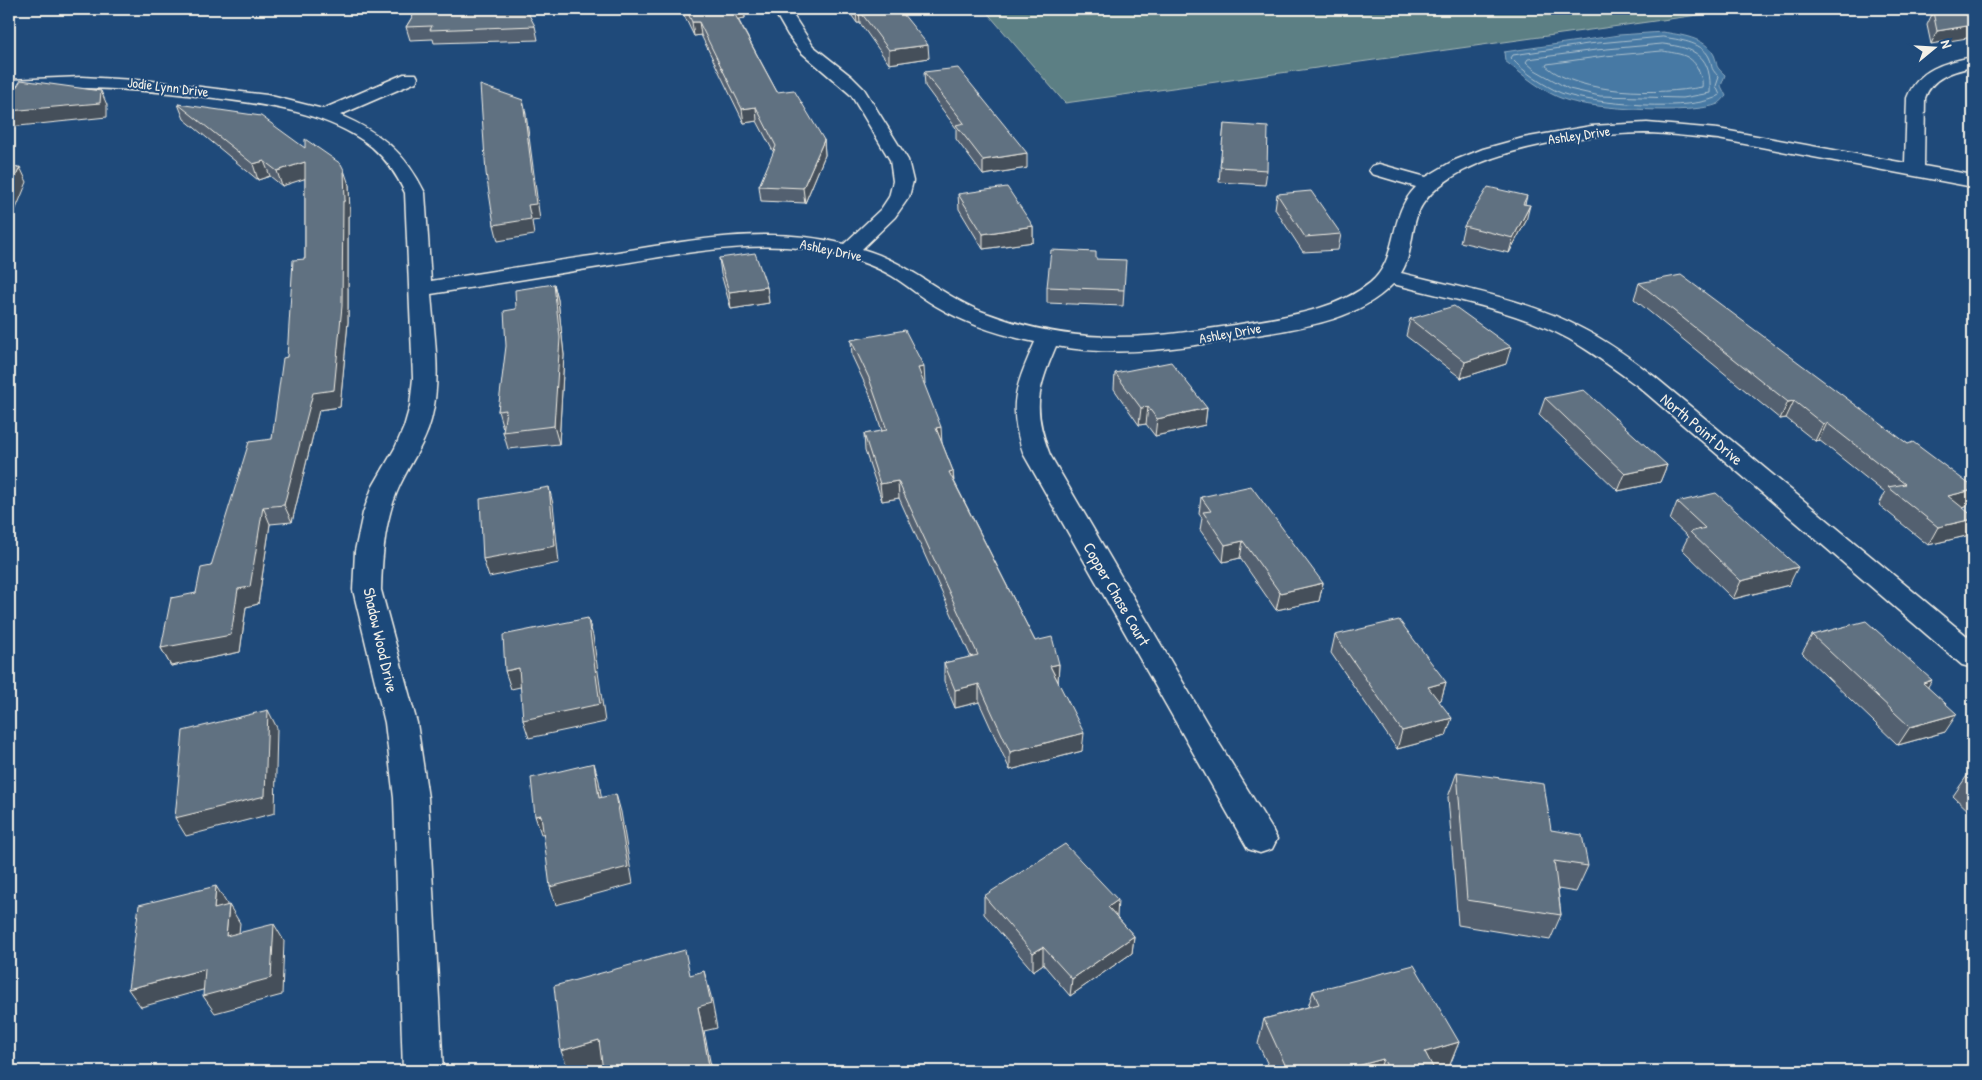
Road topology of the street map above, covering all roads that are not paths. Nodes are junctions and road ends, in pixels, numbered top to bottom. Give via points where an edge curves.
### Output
1 (782, 9) edge
2 (1973, 62) edge
3 (410, 78) dead end
4 (9, 86) edge
5 (324, 115) junction
6 (1379, 170) dead end
7 (1914, 170) junction
8 (1973, 181) edge
9 (1429, 184) junction
10 (848, 251) junction
11 (1389, 276) junction
12 (422, 289) junction
13 (1048, 338) junction
14 (1973, 657) edge
15 (1260, 839) dead end
16 (418, 1070) edge

1 - 10 street via 805,48 858,92 899,160 903,181 899,197 888,213
2 - 7 street via 1942,70 1918,87
3 - 5 street
4 - 5 street, Jodie Lynn Drive via 68,81 126,82 270,101
5 - 12 street, Shadow Wood Drive via 372,138 406,173 415,194
6 - 9 street
7 - 8 street, Ashley Drive
7 - 9 street, Ashley Drive via 1718,134 1650,128 1589,133 1497,150 1468,160
9 - 11 street, Ashley Drive via 1406,218 1401,254
10 - 12 street, Ashley Drive via 798,242 736,241
10 - 13 street, Ashley Drive via 895,269 947,304 977,318
11 - 13 street, Ashley Drive via 1357,301 1329,313 1286,323 1181,341 1139,344 1096,344
11 - 14 street, North Point Drive via 1510,308 1576,334 1610,355 1647,382
12 - 16 street, Shadow Wood Drive via 426,378 423,404 414,435 386,487 372,526 366,590 401,723 411,798
13 - 15 street, Copper Chase Court via 1027,387 1025,412 1031,440 1195,731

